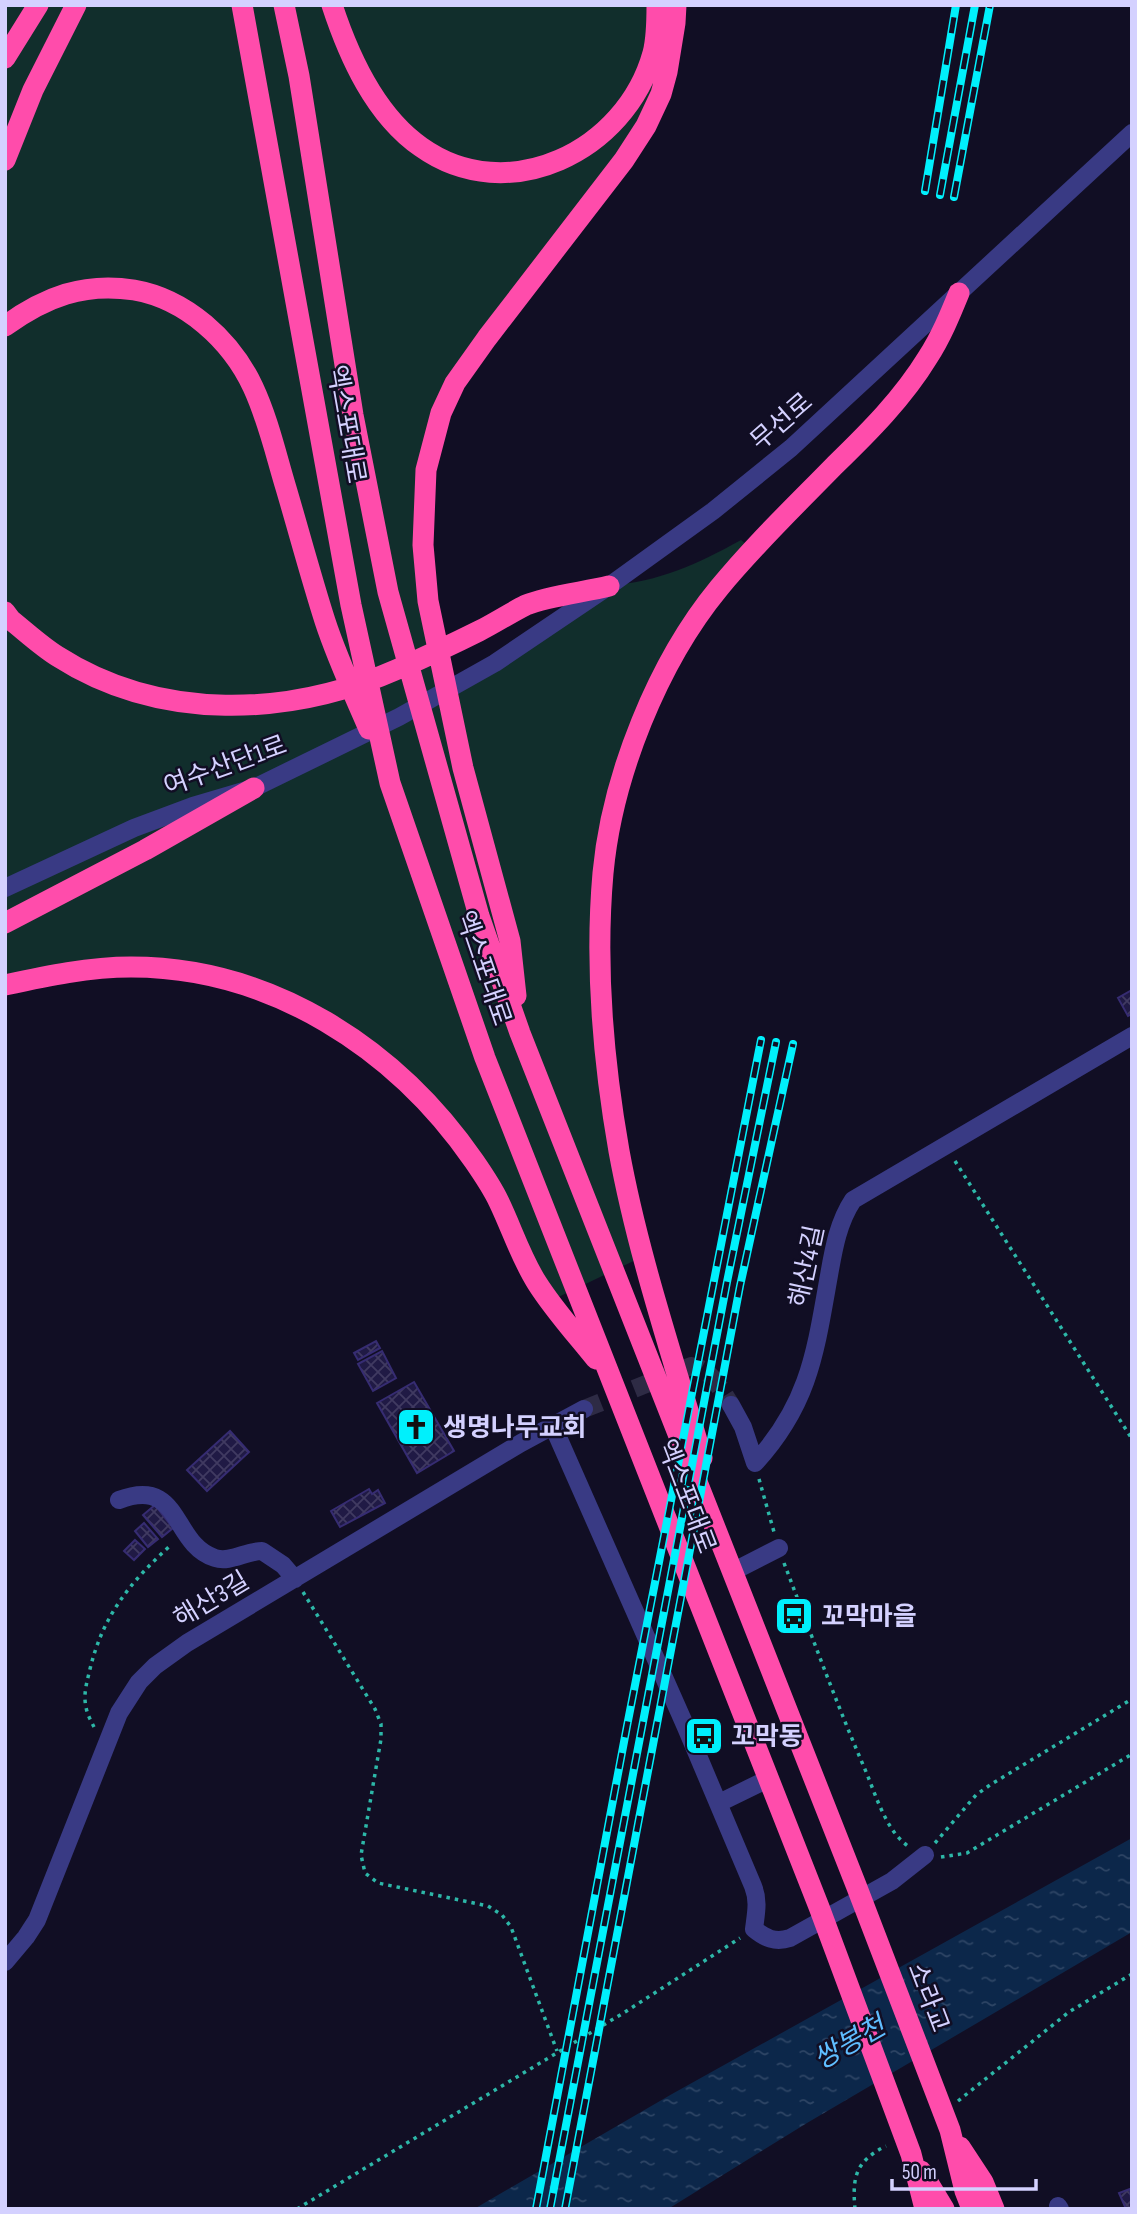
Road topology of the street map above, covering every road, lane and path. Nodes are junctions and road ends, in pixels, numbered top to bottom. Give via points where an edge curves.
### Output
1 (38, 5) edge
2 (76, 5) edge
3 (242, 5) edge
4 (285, 5) edge
5 (332, 5) edge
6 (657, 5) edge
7 (676, 5) edge
8 (5, 58) edge
9 (1132, 133) edge
10 (5, 160) edge
11 (958, 293) junction
12 (5, 326) edge
13 (609, 586) junction
14 (5, 612) edge
15 (495, 663) joint
16 (390, 783) junction
17 (254, 788) junction
18 (5, 888) edge
19 (5, 923) edge
20 (5, 985) edge
21 (520, 1033) junction
22 (1132, 1037) edge
23 (945, 1144) junction
24 (611, 1378) junction
25 (731, 1405) tunnel mouth
26 (584, 1409) tunnel mouth
27 (553, 1426) junction
28 (1132, 1439) edge
29 (755, 1463) junction
30 (119, 1500) dead end
31 (186, 1531) junction
32 (779, 1548) junction
33 (734, 1571) junction
34 (295, 1579) junction
35 (1132, 1699) edge
36 (104, 1752) junction
37 (1132, 1754) edge
38 (768, 1779) junction
39 (719, 1803) junction
40 (925, 1855) junction
41 (856, 1885) joint
42 (754, 1929) junction
43 (5, 1962) edge
44 (1132, 1974) edge
45 (557, 2051) junction
46 (949, 2108) dead end
47 (950, 2130) junction
48 (892, 2143) dead end
49 (911, 2154) junction
50 (983, 2182) junction
51 (853, 2208) edge
52 (297, 2209) edge
53 (925, 2209) edge
54 (944, 2209) edge
55 (972, 2209) edge
56 (994, 2209) edge
57 (1001, 2209) edge

1 - 8 highway
2 - 10 highway via 33,90
3 - 16 highway, 엑스포대로 via 351,605
4 - 21 highway, 엑스포대로 via 353,415 388,592 479,915
5 - 6 highway via 358,70 384,110 410,138 455,164 505,173 561,161 612,124 635,95 653,52
7 - 21 highway via 667,72 646,126 459,376 441,413 426,470 423,545 428,601 463,768 510,942
9 - 11 street, 무선로
11 - 13 street, 무선로 via 791,448
11 - 33 highway via 937,342 904,390 866,435 759,542 681,641 637,733 607,842 601,970 607,1069 619,1152 639,1241
12 - 16 highway via 49,299 96,288 124,289 185,308 235,357 253,386 266,421 326,624
13 - 14 highway via 528,604 395,670 339,690 246,705 188,705 101,680 57,656
13 - 15 street, 무선로
15 - 17 street, 여수산단1로 via 399,717
16 - 24 highway, 엑스포대로 via 485,1058
17 - 18 street, 여수산단1로 via 134,828
17 - 19 highway
20 - 24 highway via 94,969 132,967 204,974 250,986 337,1027 396,1072 449,1127 498,1199 537,1283
21 - 33 highway, 엑스포대로
22 - 23 street, 해산4길
23 - 28 path
23 - 29 street, 해산4길 via 863,1193 847,1209 835,1243 815,1354 804,1388 782,1430
24 - 38 highway, 엑스포대로
25 - 29 street
26 - 27 street, 해산3길
27 - 34 street, 해산3길
27 - 39 street
29 - 32 path
30 - 31 street via 138,1494 158,1498
31 - 34 street via 209,1556 224,1560 262,1550
31 - 36 path via 143,1572 111,1613 100,1636 85,1698
32 - 33 street
32 - 40 path via 836,1702 884,1813 902,1842
33 - 41 highway, 엑스포대로
34 - 36 street, 해산3길 via 155,1666 127,1697
34 - 45 path via 381,1724 360,1854 365,1872 378,1883 488,1906 502,1915
35 - 40 path via 976,1795
36 - 43 street, 해산3길 via 37,1920
37 - 40 path via 967,1853
38 - 39 street
38 - 49 highway, 엑스포대로
39 - 42 street via 757,1896
40 - 42 street via 892,1881 790,1938 777,1941
41 - 47 highway, 소라교
42 - 45 path
44 - 46 path via 1069,2012
45 - 52 path
47 - 50 highway
47 - 55 highway
48 - 51 path via 869,2154 855,2175
49 - 53 highway
49 - 54 highway
50 - 56 highway
50 - 57 highway

